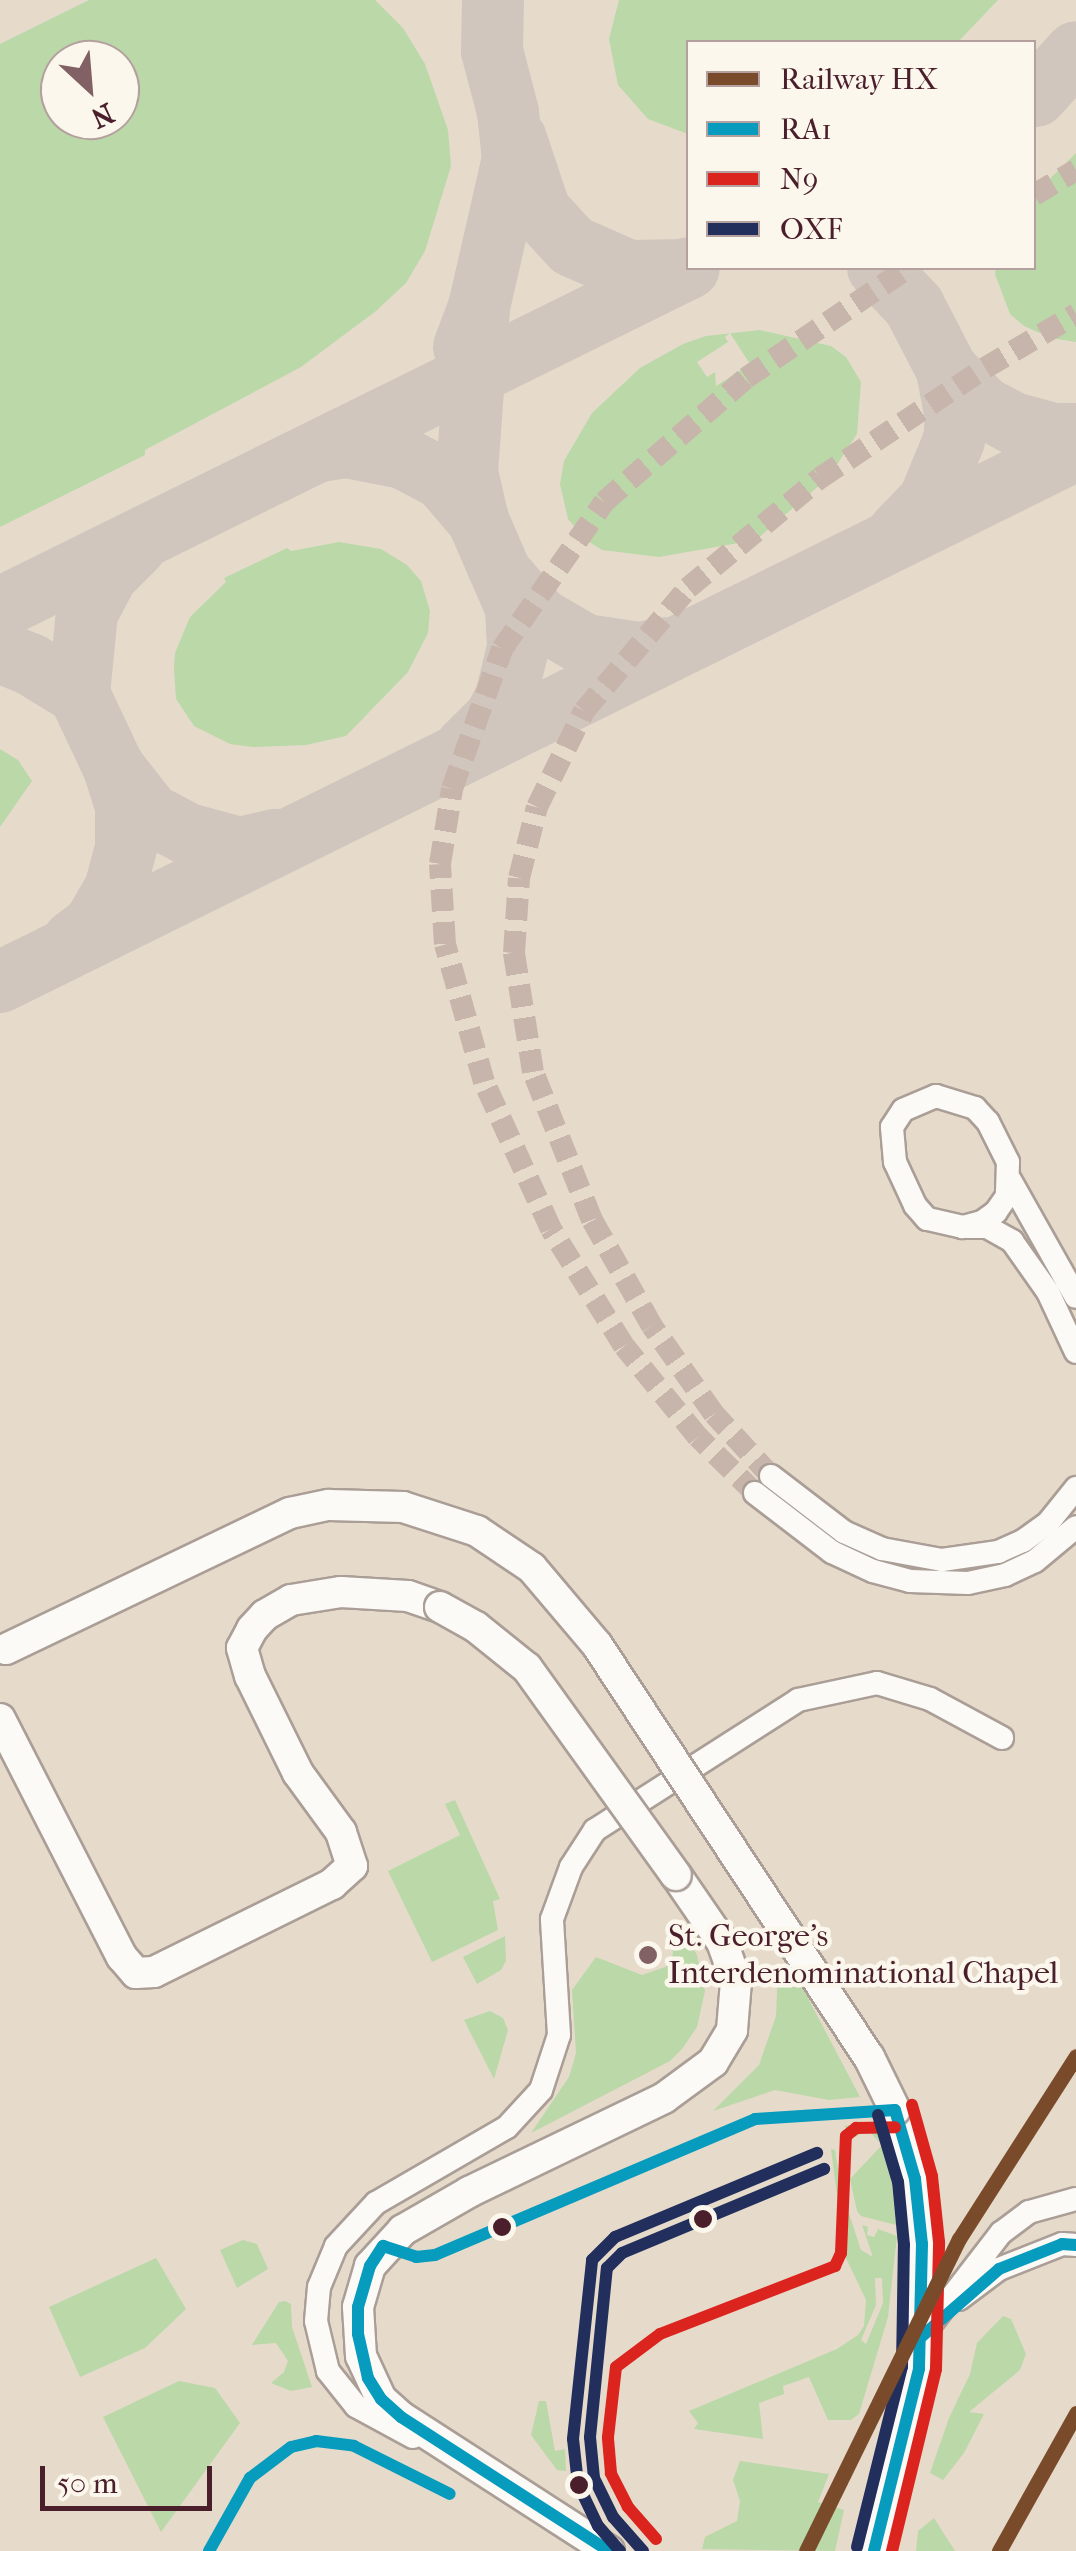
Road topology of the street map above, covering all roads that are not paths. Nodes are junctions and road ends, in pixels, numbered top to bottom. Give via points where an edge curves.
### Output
1 (1010, 1180) junction
2 (963, 1228) junction
3 (1076, 1297) edge
4 (1076, 1352) edge
5 (1076, 1488) edge
6 (1076, 1527) edge
7 (0, 1654) edge
8 (0, 1719) edge
9 (1002, 1738) dead end
10 (1076, 2199) edge
11 (1076, 2245) edge
12 (920, 2338) junction
13 (462, 2458) junction
14 (872, 2546) edge
15 (609, 2551) edge

1 - 2 street via 996,1212
1 - 2 street via 1003,1152 975,1108 936,1096 903,1110 892,1127 892,1146 915,1205 927,1219
1 - 3 street
2 - 4 street via 986,1228 1012,1241 1048,1292
5 - 6 street via 1023,1541 998,1552 942,1560 882,1549 763,1485 832,1552 910,1580 968,1583 1005,1575 1035,1561
7 - 12 street, bridge via 240,1533 329,1505 403,1507 477,1531 532,1568 597,1645 869,2057 896,2110 915,2179 922,2244
8 - 13 street, bridge via 122,1957 145,1975 332,1884 352,1866 341,1832 298,1773 244,1659 245,1639 290,1600 342,1592 408,1596 476,1627 527,1668 722,1942 736,1981 732,2030 713,2062 664,2098 469,2192 384,2246 370,2266 358,2307 368,2378 401,2417
9 - 13 street via 930,1699 877,1683 798,1700 595,1830 580,1850 552,1918 559,2035 541,2090 507,2127 376,2203 336,2246 318,2287 319,2346 344,2395 379,2422
10 - 12 street via 1029,2212 1001,2233
11 - 12 street via 1062,2244 1000,2269
12 - 14 street via 919,2369
13 - 15 street

